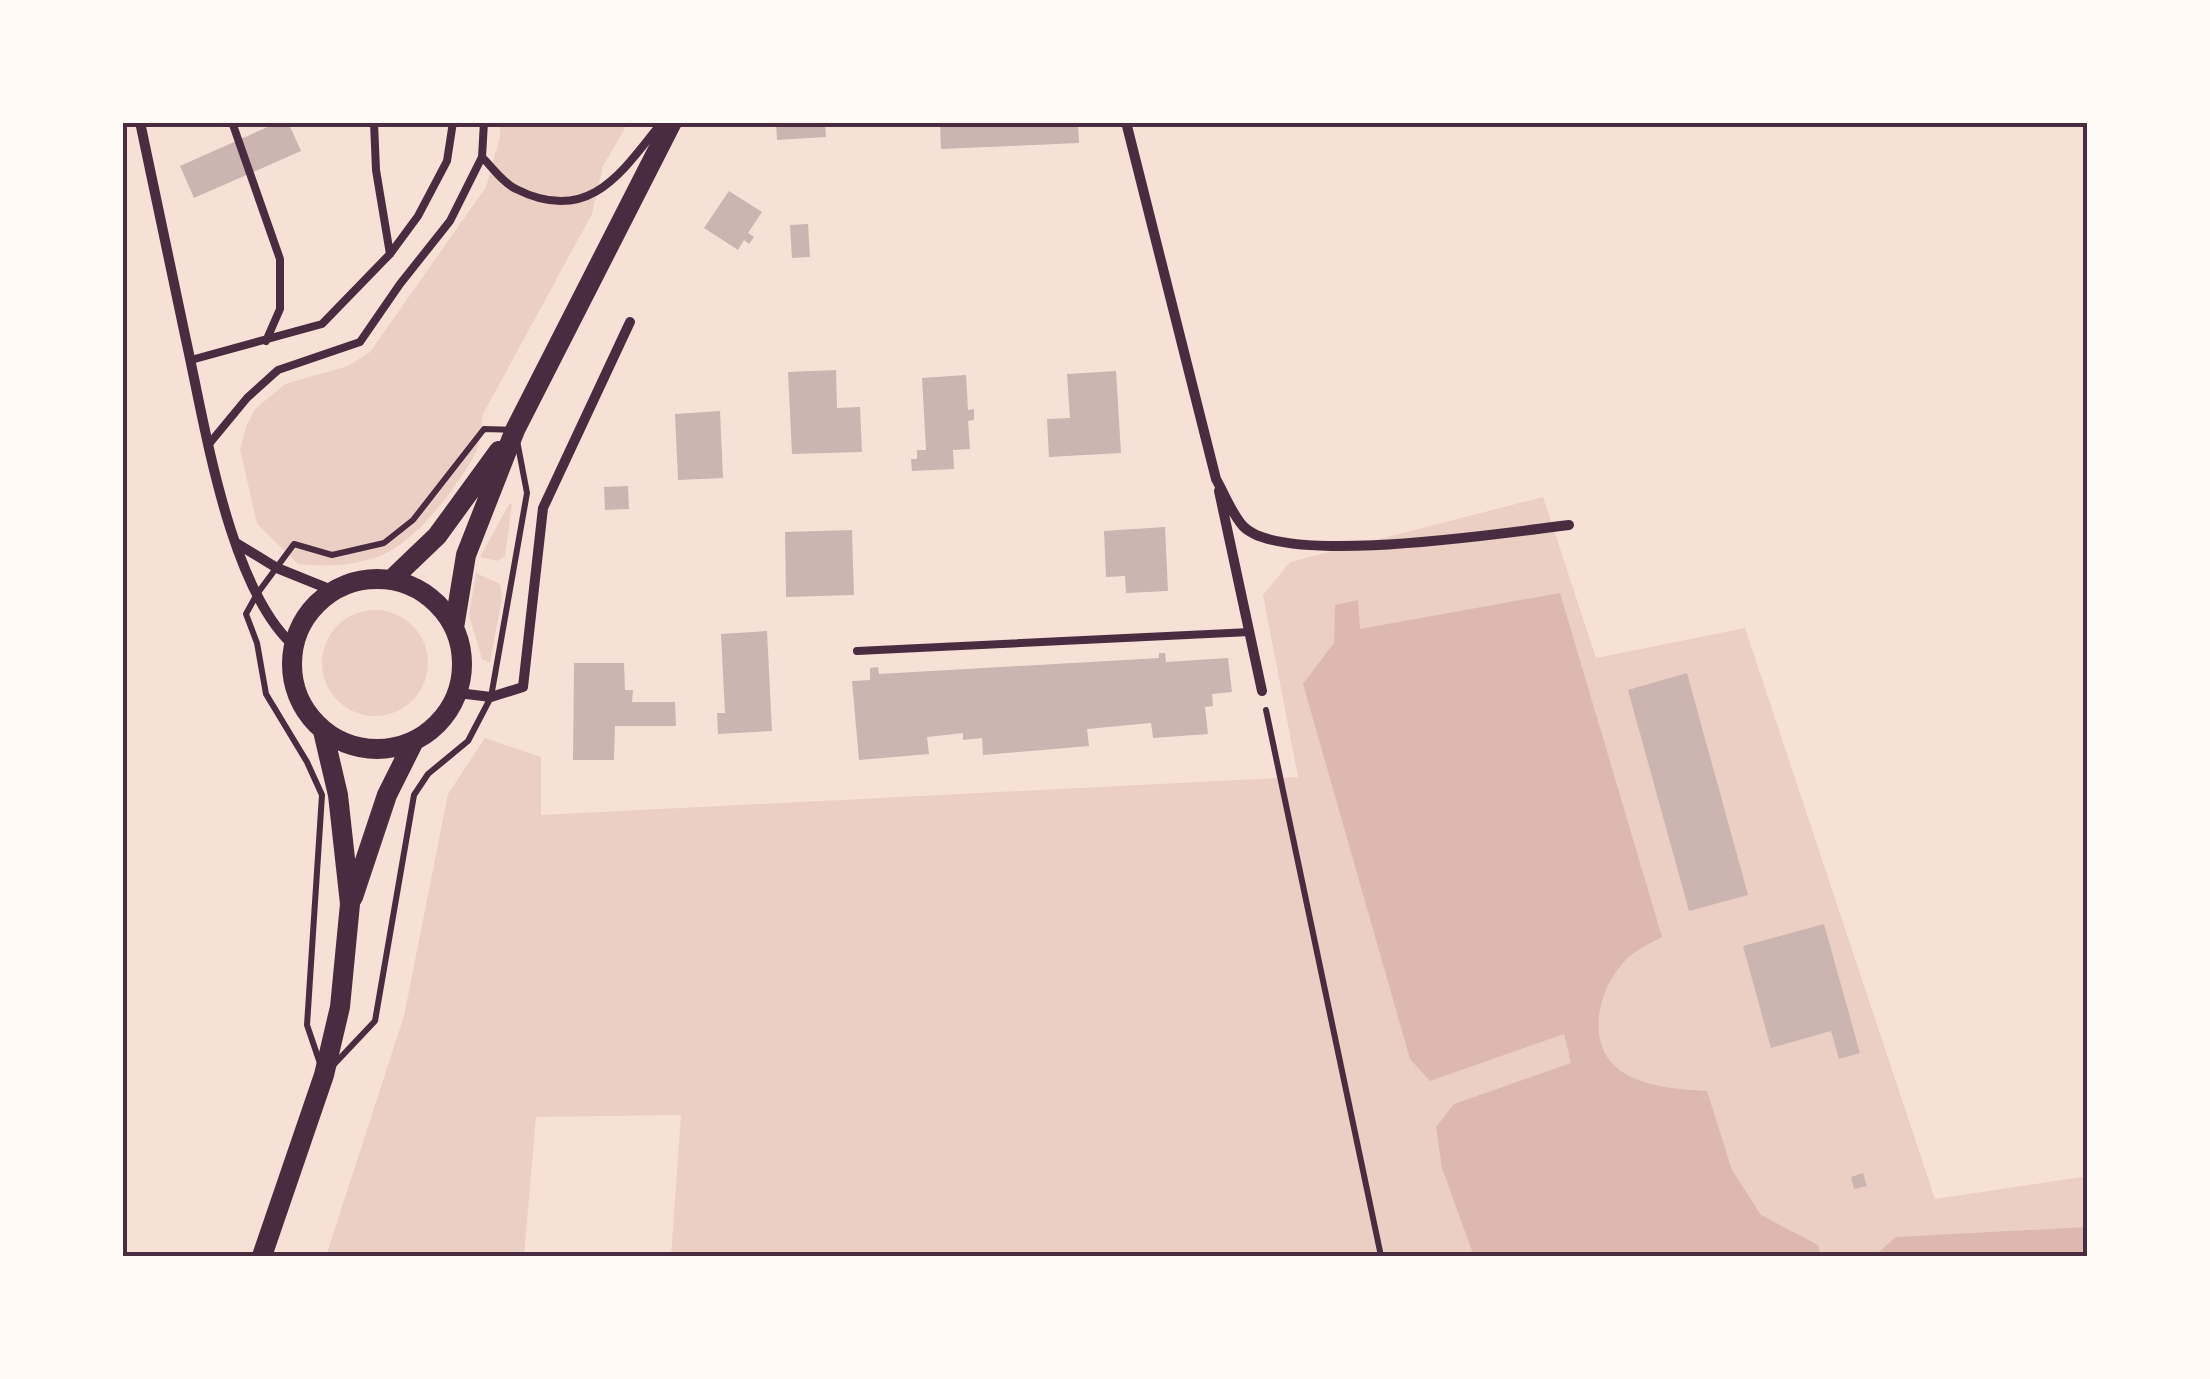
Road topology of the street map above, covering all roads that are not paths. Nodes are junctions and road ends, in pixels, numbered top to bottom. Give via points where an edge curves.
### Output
1 (140, 122) edge
2 (232, 122) edge
3 (374, 122) edge
4 (453, 122) edge
5 (484, 122) edge
6 (662, 122) edge
7 (672, 122) edge
8 (1126, 122) edge
9 (482, 157) junction
10 (390, 254) junction
11 (630, 322) dead end
12 (266, 341) junction
13 (191, 360) junction
14 (514, 430) junction
15 (209, 444) junction
16 (1216, 479) junction
17 (1568, 525) dead end
18 (235, 542) junction
19 (392, 580) junction
20 (334, 591) junction
21 (454, 628) junction
22 (1250, 632) junction
23 (294, 646) junction
24 (857, 652) dead end
25 (1262, 691) road end
26 (458, 693) junction
27 (324, 731) junction
28 (414, 742) junction
29 (350, 904) junction
30 (262, 1256) edge

1 - 13 street
2 - 12 lane via 280,259 280,310
3 - 10 lane
4 - 10 lane via 447,161
5 - 9 lane
6 - 9 lane via 617,178 586,199 552,200 514,188
7 - 14 main road
8 - 16 street
9 - 15 lane via 450,221 360,342 278,370
10 - 12 lane via 322,324
11 - 26 street via 543,508 522,687 491,697
12 - 13 lane
13 - 15 street
14 - 19 main road via 437,536
14 - 21 main road via 466,555
15 - 18 street
16 - 17 street via 1244,528 1283,544 1400,544
16 - 22 street
18 - 20 street
18 - 23 street via 276,630
19 - 20 main road
19 - 21 main road via 439,606
20 - 23 main road via 302,624
21 - 26 main road via 462,649
22 - 24 lane
22 - 25 street
23 - 27 main road via 296,692
26 - 28 main road via 448,713
27 - 28 main road via 367,749
27 - 29 main road
28 - 29 main road via 387,795
29 - 30 main road via 340,1008 324,1075

